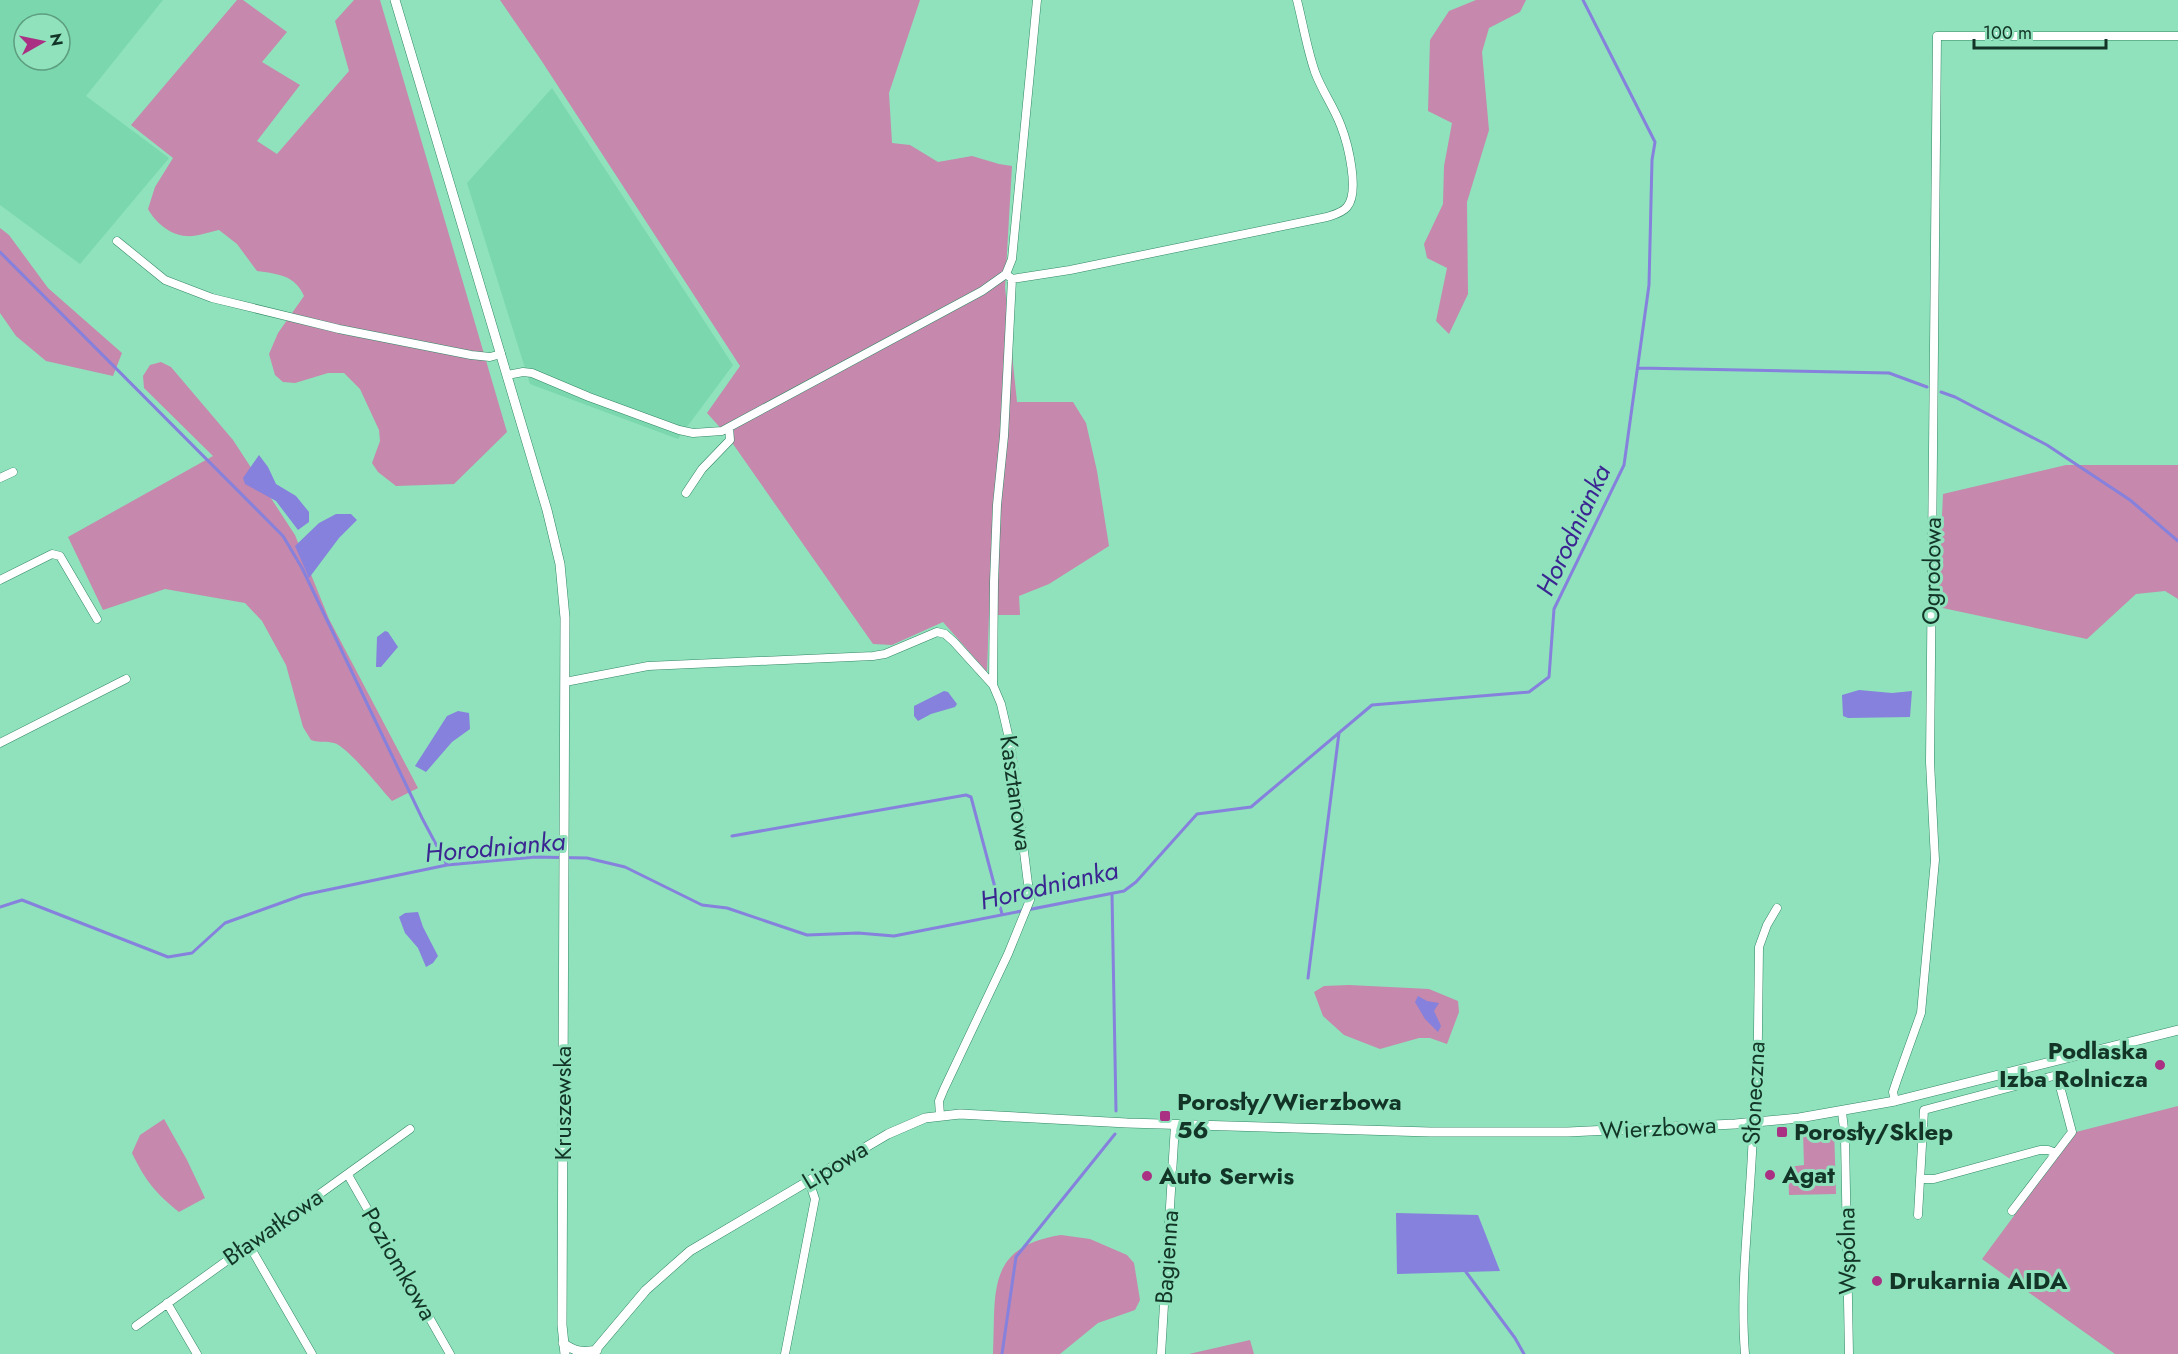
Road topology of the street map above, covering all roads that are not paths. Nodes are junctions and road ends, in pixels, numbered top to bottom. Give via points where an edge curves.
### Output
1 (395, 0) edge
2 (1037, 0) edge
3 (1297, 0) edge
4 (2178, 36) edge
5 (117, 241) dead end
6 (1009, 277) junction
7 (501, 354) junction
8 (507, 375) junction
9 (729, 428) junction
10 (13, 472) dead end
11 (0, 478) edge
12 (686, 494) dead end
13 (0, 580) edge
14 (97, 619) dead end
15 (126, 679) dead end
16 (565, 682) junction
17 (993, 685) junction
18 (0, 743) edge
19 (1777, 908) dead end
20 (2178, 1030) edge
21 (2054, 1062) junction
22 (2057, 1075) junction
23 (1921, 1095) junction
24 (1895, 1101) junction
25 (1924, 1110) junction
26 (1842, 1112) junction
27 (940, 1115) junction
28 (1755, 1123) junction
29 (1127, 1124) joint
30 (1175, 1125) junction
31 (410, 1129) dead end
32 (2056, 1153) junction
33 (348, 1175) junction
34 (1920, 1179) junction
35 (809, 1181) junction
36 (2012, 1211) dead end
37 (1918, 1215) dead end
38 (249, 1245) junction
39 (167, 1303) junction
40 (136, 1326) dead end
41 (563, 1340) junction
42 (595, 1353) edge
43 (197, 1354) edge
44 (312, 1354) edge
45 (450, 1354) edge
46 (558, 1354) edge
47 (565, 1354) edge
48 (785, 1354) edge
49 (1161, 1354) edge
50 (1745, 1354) edge
51 (1849, 1354) edge

1 - 7 street, Kruszewska
2 - 6 street
3 - 6 street via 1315,71 1344,137 1352,174 1353,193 1348,207 1327,217 1070,270
4 - 24 street, Ogrodowa via 1937,36 1930,762 1935,860 1920,1013 1893,1092
5 - 7 street via 165,280 212,298 471,355
6 - 9 street
6 - 17 street via 994,582
7 - 8 street, Kruszewska
8 - 9 street via 532,373 679,430 700,433
8 - 16 street, Kruszewska via 556,540 563,587
9 - 12 street via 730,440 702,469
10 - 11 street
13 - 14 street via 52,554 60,556
15 - 18 street
16 - 17 street via 648,666 873,656 937,632 954,642
16 - 41 street, Kruszewska
17 - 27 street, Kasztanowa via 1011,747 1029,904 944,1089 939,1101
19 - 28 street, Słoneczna via 1759,947
20 - 21 street, Wierzbowa
21 - 22 street
21 - 23 street, Wierzbowa
22 - 25 street
22 - 32 street via 2072,1132
23 - 24 street, Wierzbowa
23 - 25 street
24 - 26 street, Wierzbowa
25 - 34 street
26 - 28 street, Wierzbowa
26 - 51 street, Wspólna
27 - 29 street, Lipowa
27 - 35 street, Lipowa via 888,1134
28 - 30 street, Wierzbowa via 1545,1132
28 - 50 street, Słoneczna via 1744,1266
29 - 30 street, Wierzbowa
30 - 49 street, Bagienna
31 - 33 street, Bławatkowa
32 - 34 street via 2040,1150 1934,1179
32 - 36 street
33 - 38 street, Bławatkowa
33 - 45 street, Poziomkowa
34 - 37 street
35 - 42 street, Lipowa via 709,1239 670,1267
35 - 48 street via 815,1199
38 - 39 street, Bławatkowa
38 - 44 street
39 - 40 street, Bławatkowa
39 - 43 street
41 - 42 street, Lipowa via 578,1352
41 - 46 street, Kruszewska
41 - 47 street, Kruszewska

